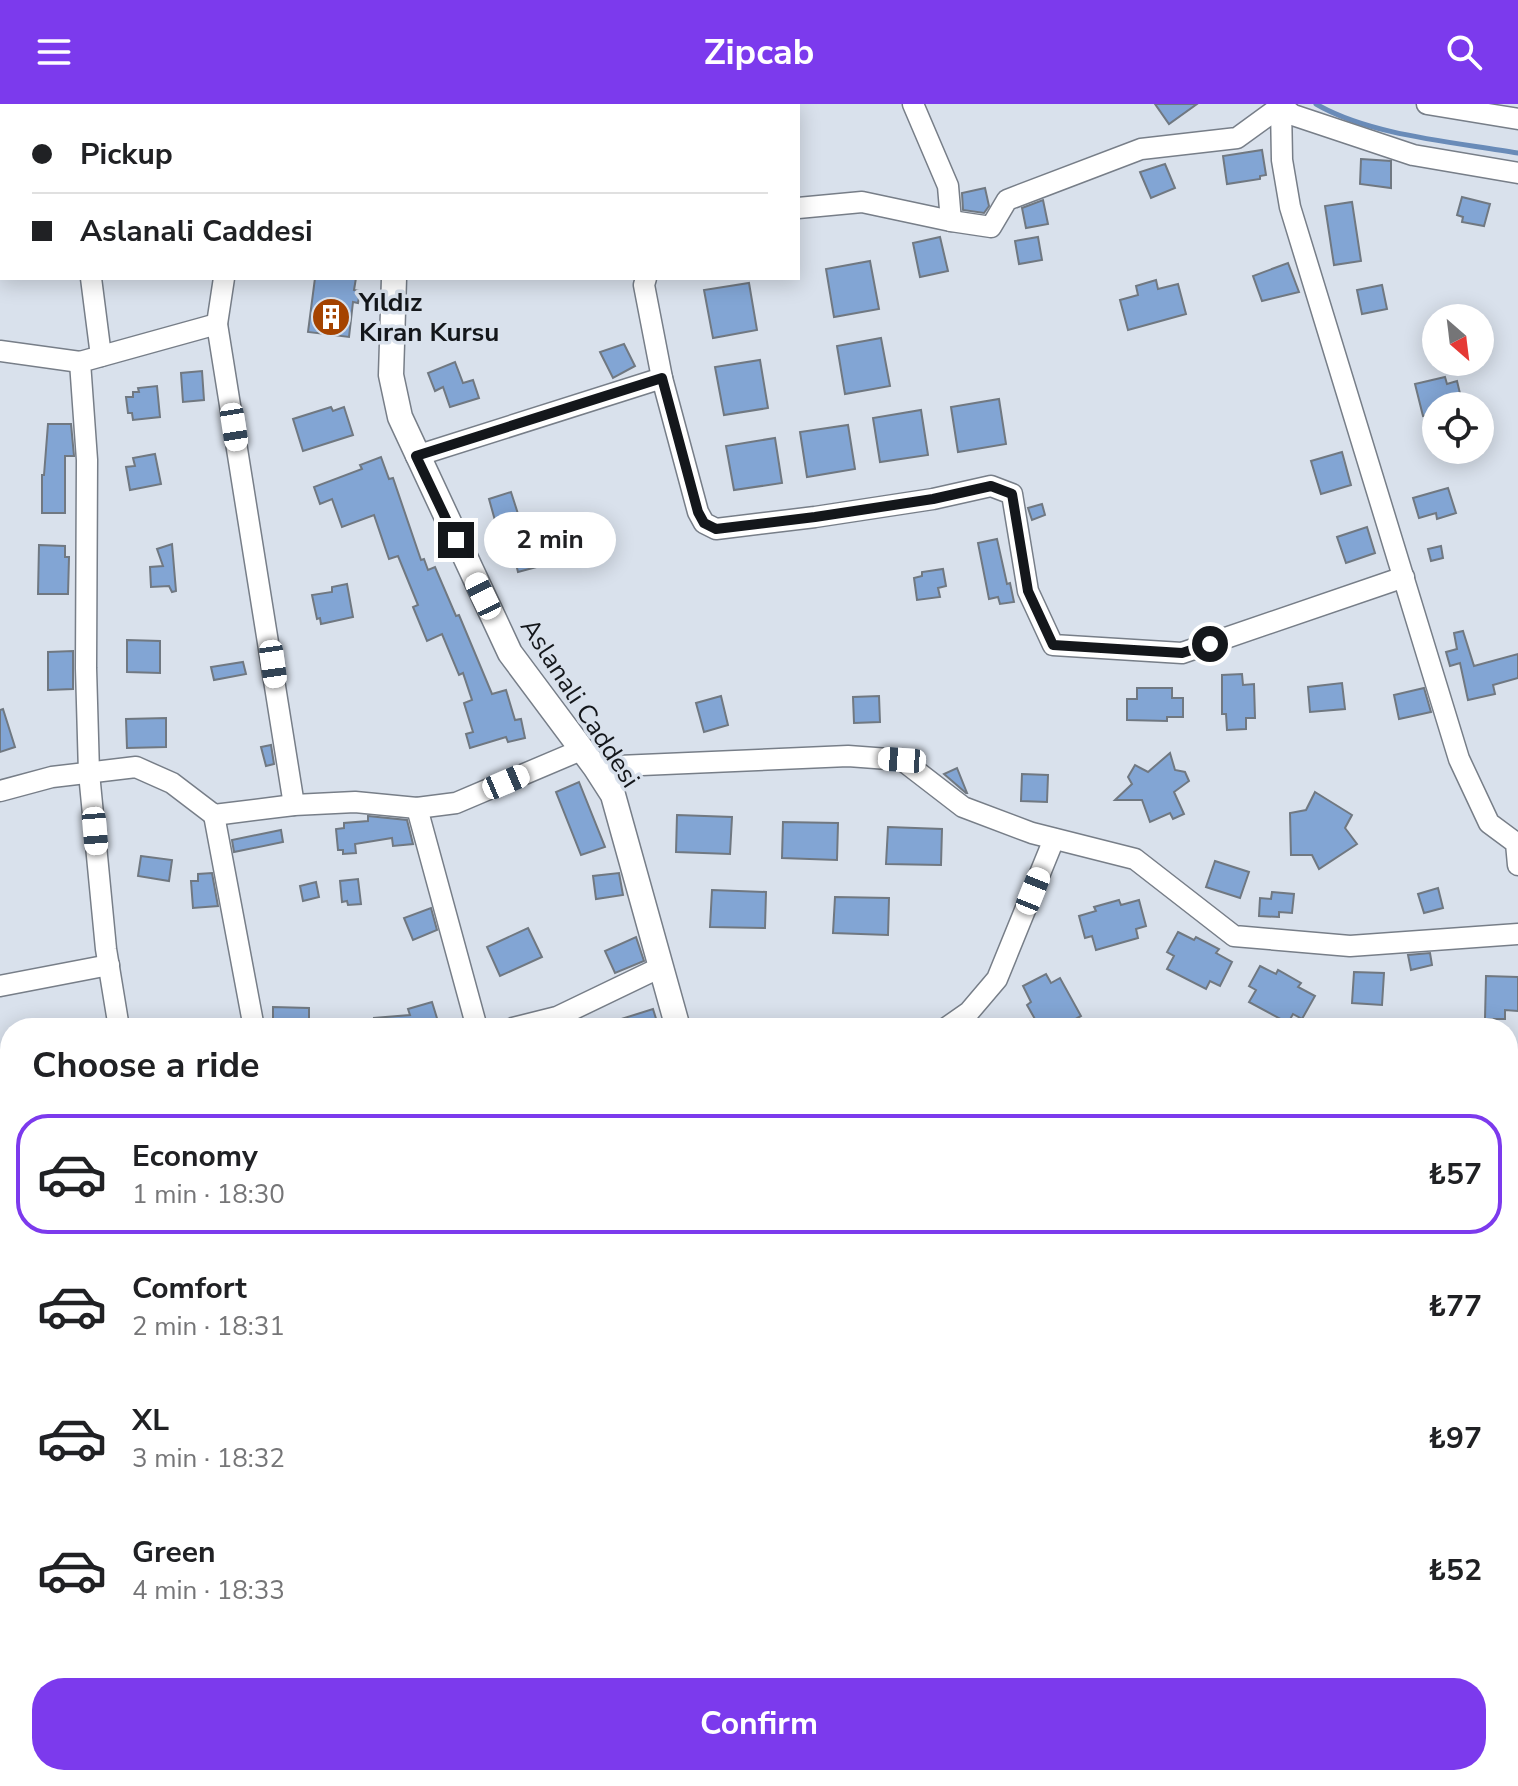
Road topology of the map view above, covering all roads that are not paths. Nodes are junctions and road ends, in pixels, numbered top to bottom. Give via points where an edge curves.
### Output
1 (913, 104) edge
2 (1427, 104) edge
3 (1280, 105) edge
4 (1518, 119) edge
5 (1518, 173) edge
6 (800, 208) edge
7 (951, 221) junction
8 (91, 280) edge
9 (224, 280) edge
10 (394, 280) edge
11 (645, 280) edge
12 (217, 324) junction
13 (0, 351) edge
14 (101, 356) junction
15 (80, 362) junction
16 (662, 378) junction
17 (416, 456) junction
18 (1404, 577) junction
19 (588, 758) junction
20 (89, 773) junction
21 (0, 791) edge
22 (294, 805) junction
23 (417, 808) junction
24 (214, 815) junction
25 (1510, 830) edge
26 (1054, 839) junction
27 (1518, 865) edge
28 (1518, 934) edge
29 (109, 965) junction
30 (661, 967) junction
31 (0, 986) edge
32 (117, 1018) edge
33 (252, 1018) edge
34 (474, 1018) edge
35 (553, 1018) edge
36 (675, 1018) edge
37 (974, 1018) edge

1 - 7 street via 948,186
2 - 4 street
3 - 5 street via 1293,115 1413,155
3 - 7 street via 1237,138 1141,149 1007,200 991,227
3 - 18 street via 1290,207
6 - 7 street via 862,202
8 - 14 street
9 - 12 street
10 - 17 street, Aslanali Caddesi via 391,375
11 - 16 street
12 - 14 street
12 - 22 street
13 - 15 street
14 - 15 street
15 - 20 street via 87,460
16 - 17 street
16 - 18 street via 698,512 716,529 991,486 1012,494 1028,591 1053,645 1182,653
17 - 19 street, Aslanali Caddesi via 510,653
18 - 25 street via 1459,759 1489,823
19 - 23 street via 456,803
19 - 26 street via 902,760 963,807
19 - 30 street, Aslanali Caddesi via 613,795
20 - 21 street
20 - 24 street via 136,767 172,783
20 - 29 street
22 - 23 street via 355,802
22 - 24 street
23 - 34 street
24 - 33 street
25 - 27 street
26 - 28 street via 1135,859 1234,936 1350,946
26 - 37 street via 997,979
29 - 31 street
29 - 32 street
30 - 35 street
30 - 36 street, Aslanali Caddesi

